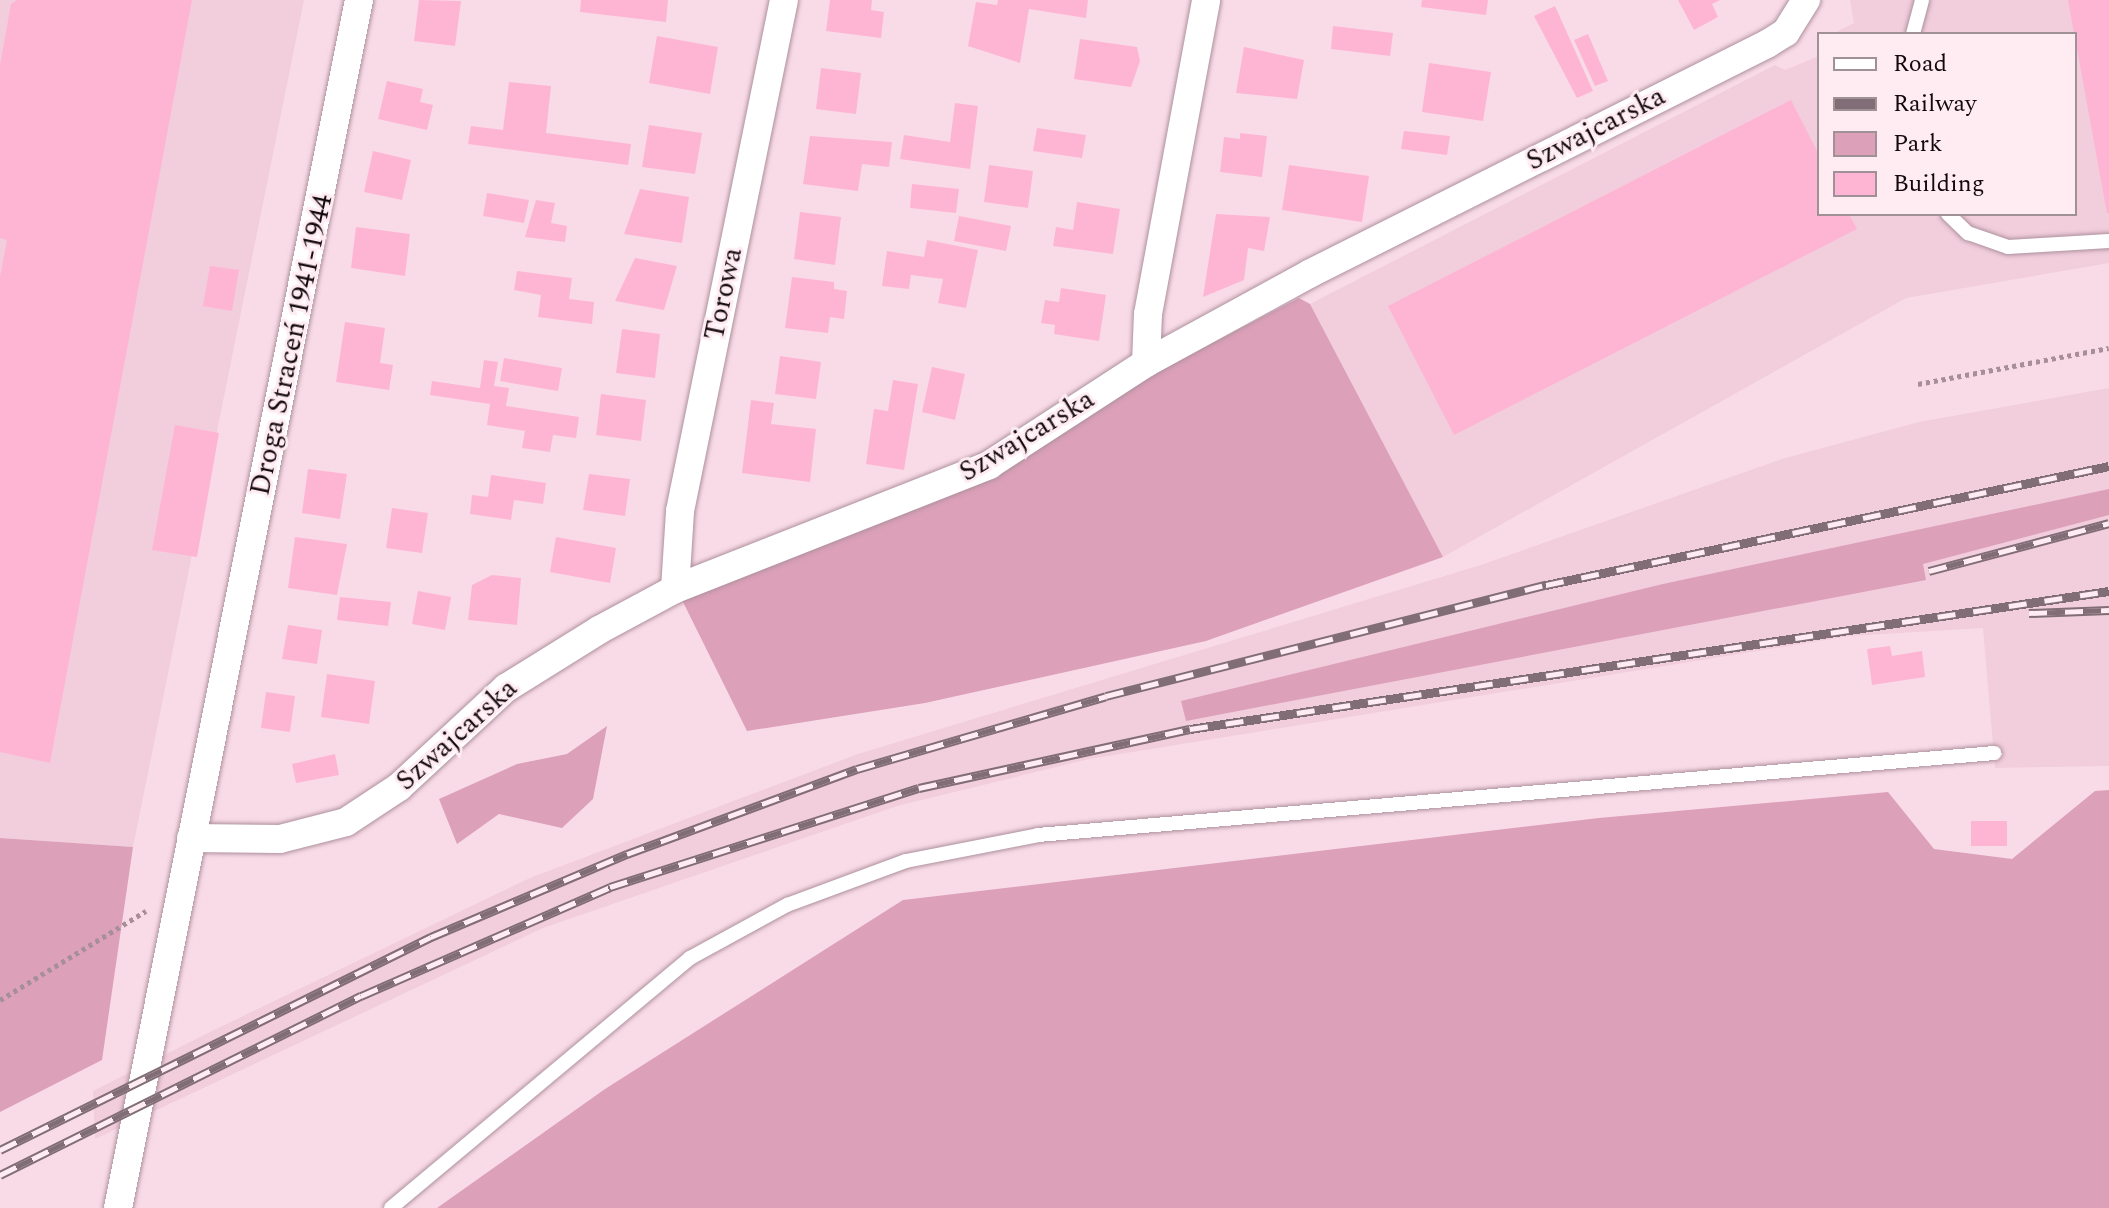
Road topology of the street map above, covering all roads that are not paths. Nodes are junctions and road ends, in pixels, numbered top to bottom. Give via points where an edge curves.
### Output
1 (359, 0) edge
2 (784, 0) edge
3 (1206, 0) edge
4 (1806, 0) edge
5 (1922, 0) edge
6 (1914, 32) edge
7 (1950, 216) edge
8 (2109, 241) edge
9 (1146, 363) junction
10 (675, 589) junction
11 (1994, 753) dead end
12 (191, 838) junction
13 (118, 1208) edge
14 (391, 1208) edge

1 - 12 street, Droga Straceń 1941-1944
2 - 10 street, Torowa via 680,511
3 - 9 street via 1148,314
4 - 9 street, Szwajcarska via 1786,32 1767,44
5 - 6 lane
7 - 8 lane via 1968,233 2008,247
9 - 10 street, Szwajcarska via 989,465
10 - 12 street, Szwajcarska via 506,688 399,787 346,822 280,839
11 - 14 lane via 1038,835 916,858 787,905 690,958 614,1016
12 - 13 street, Droga Straceń 1941-1944

